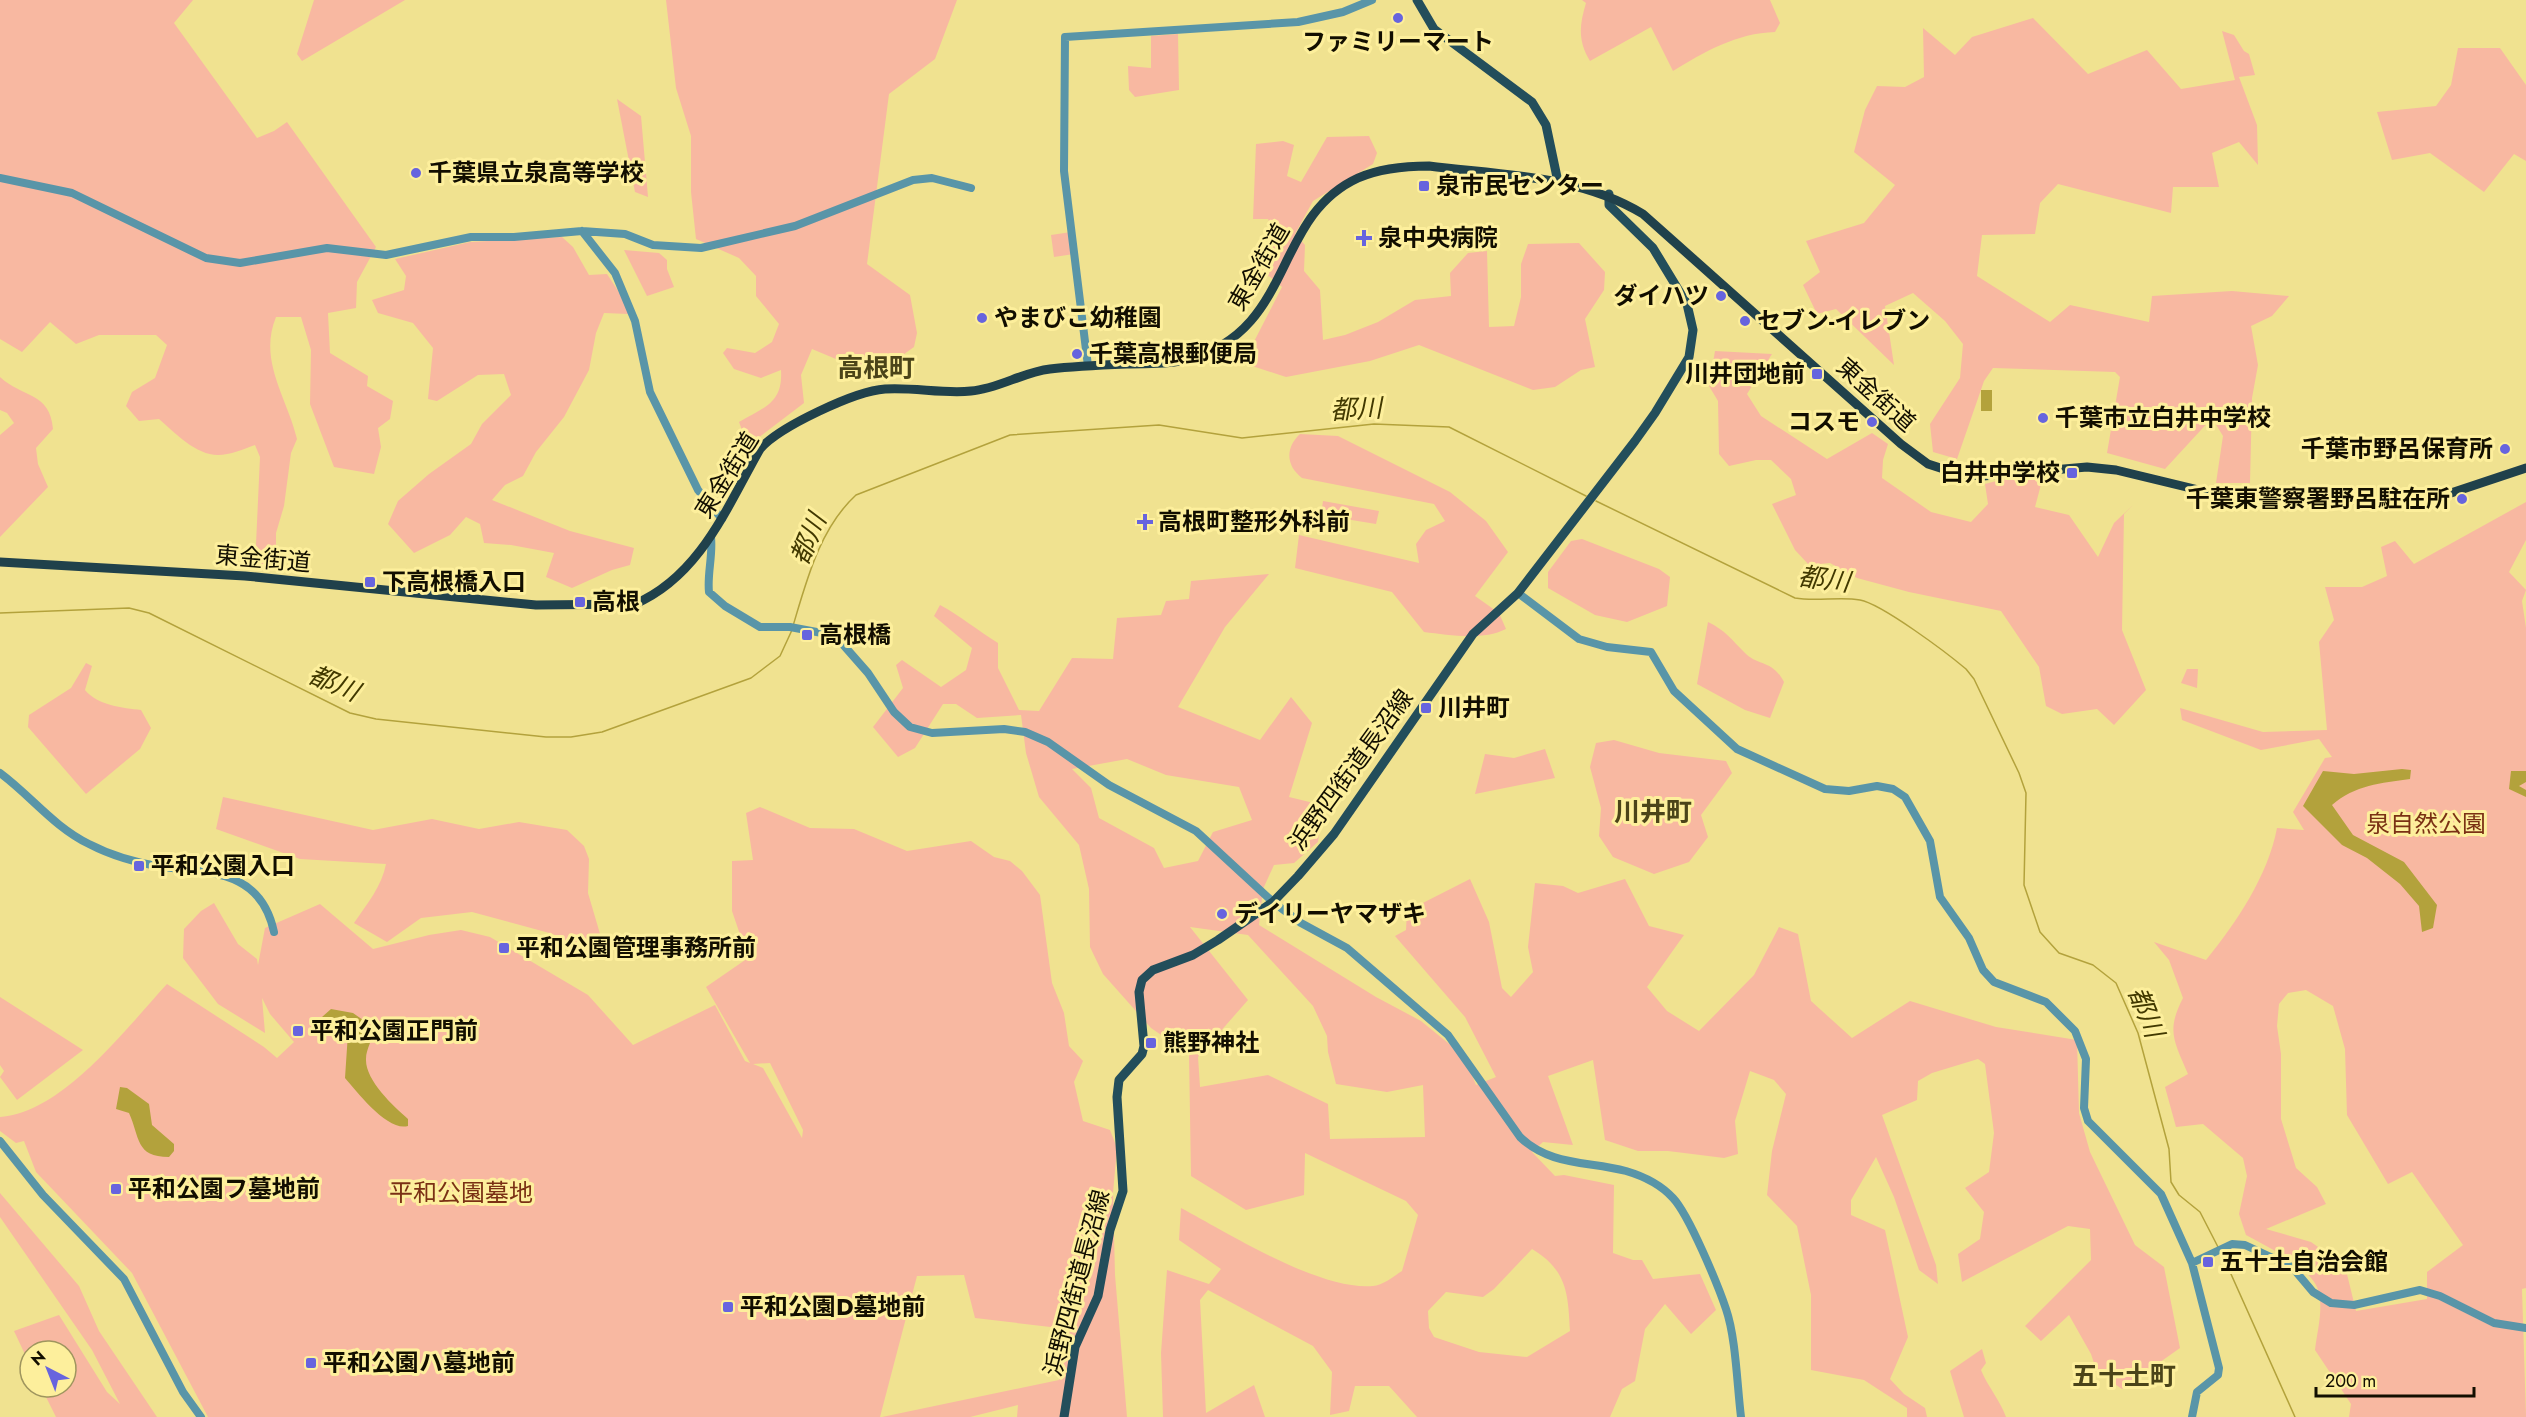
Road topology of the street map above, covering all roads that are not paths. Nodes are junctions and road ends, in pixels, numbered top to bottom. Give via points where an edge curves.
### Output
1 (1372, 0) edge
2 (1417, 0) edge
3 (0, 178) edge
4 (1558, 182) junction
5 (971, 188) dead end
6 (1609, 194) junction
7 (582, 231) junction
8 (1088, 366) junction
9 (2526, 468) edge
10 (722, 519) junction
11 (711, 537) junction
12 (0, 562) edge
13 (1518, 593) junction
14 (0, 773) edge
15 (1273, 902) junction
16 (274, 932) dead end
17 (0, 1141) edge
18 (2192, 1263) junction
19 (2526, 1328) edge
20 (201, 1417) edge
21 (1064, 1417) edge
22 (1741, 1417) edge
23 (2192, 1417) edge

1 - 8 street via 1343,12 1298,22 1065,37 1064,171
2 - 4 main road via 1434,29 1532,102 1546,125
3 - 7 street via 91,199 206,258 226,263 338,248 386,255 471,237
4 - 6 highway, 東金街道
4 - 8 highway, 東金街道 via 1429,166 1369,174 1343,187 1318,210 1303,230 1265,304 1242,332 1217,348 1184,360
5 - 7 street via 932,178 914,180 795,226 701,248 653,245 625,234
6 - 9 highway, 東金街道 via 1643,214 1901,444 1928,464 1950,472 1983,476 2087,467 2207,492 2405,502 2449,495
6 - 13 main road, 浜野四街道長沼線 via 1609,205 1653,248 1687,304 1693,320 1692,351 1655,413
7 - 10 street via 615,273 639,337 650,392 698,490
8 - 10 highway, 東金街道 via 1035,372 980,390 884,388 801,420 770,438 760,449
10 - 11 highway, 東金街道
11 - 12 highway, 東金街道 via 692,562 648,598 621,606 536,605 245,576
11 - 15 street via 708,580 709,592 715,598 760,627 790,627 839,640 910,727 932,733 1004,729 1025,732 1048,742 1109,785 1196,831
13 - 15 main road, 浜野四街道長沼線 via 1473,634 1334,834
13 - 18 street via 1579,639 1651,652 1674,690 1737,749 1825,789 1849,791 1877,786 1893,789 1905,797 1930,841 1940,897 1969,938 1983,970 1994,982 2046,1002 2075,1031 2086,1059 2084,1108 2088,1121 2161,1194
14 - 16 street via 59,825 108,853 233,878 260,897
15 - 21 main road, 浜野四街道長沼線 via 1208,946 1152,970 1140,985 1144,1046 1123,1072 1117,1089 1123,1191 1110,1230 1098,1296 1075,1347
15 - 22 street via 1301,923 1347,948 1448,1035 1503,1114 1534,1150 1567,1161 1627,1171 1653,1182 1673,1198 1688,1222 1727,1310
17 - 20 street via 43,1195 124,1279 188,1401
18 - 19 street via 2232,1244 2245,1245 2292,1267 2313,1292 2331,1303 2354,1305 2420,1290 2494,1323
18 - 23 street via 2219,1368 2218,1375 2197,1392

